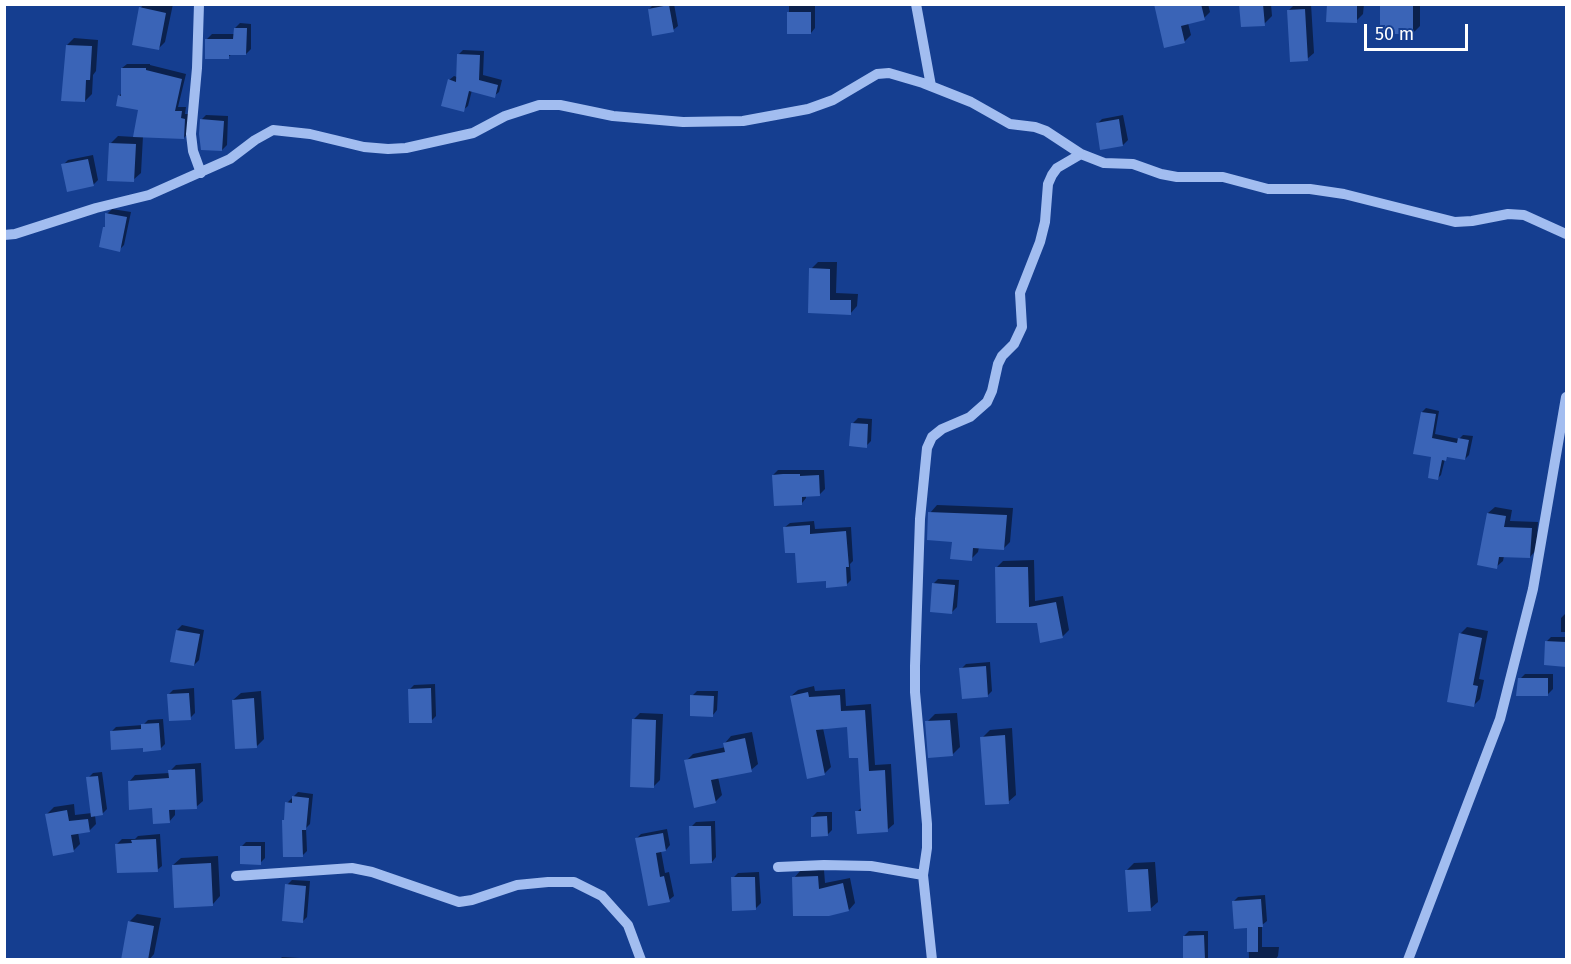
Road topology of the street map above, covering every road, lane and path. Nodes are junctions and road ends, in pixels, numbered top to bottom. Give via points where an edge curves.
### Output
1 (199, 4) edge
2 (916, 4) edge
3 (931, 86) junction
4 (1081, 154) junction
5 (201, 173) junction
6 (1566, 234) edge
7 (4, 235) edge
8 (1566, 397) edge
9 (778, 867) dead end
10 (923, 875) junction
11 (236, 876) dead end
12 (641, 960) edge
13 (932, 960) edge
14 (1408, 960) edge

1 - 5 street via 191,135 192,151
2 - 3 street
3 - 4 street via 1010,124 1046,131
3 - 5 street via 899,75 877,74 833,100 808,109 743,121 672,122 539,105 473,133 397,148 364,147 273,130
4 - 6 street via 1104,163 1133,165 1176,177 1223,177 1269,189 1344,194 1455,222 1508,214 1524,216
4 - 10 street via 1058,168 1048,184 1040,242 1020,293 1022,327 998,364 987,402 970,417 942,429 927,448 920,519 915,666 927,824
5 - 7 street via 149,195
8 - 14 street via 1533,589 1500,719
9 - 10 street via 871,866
10 - 13 street
11 - 12 street via 352,868 459,902 517,885 574,882 602,896 627,925

